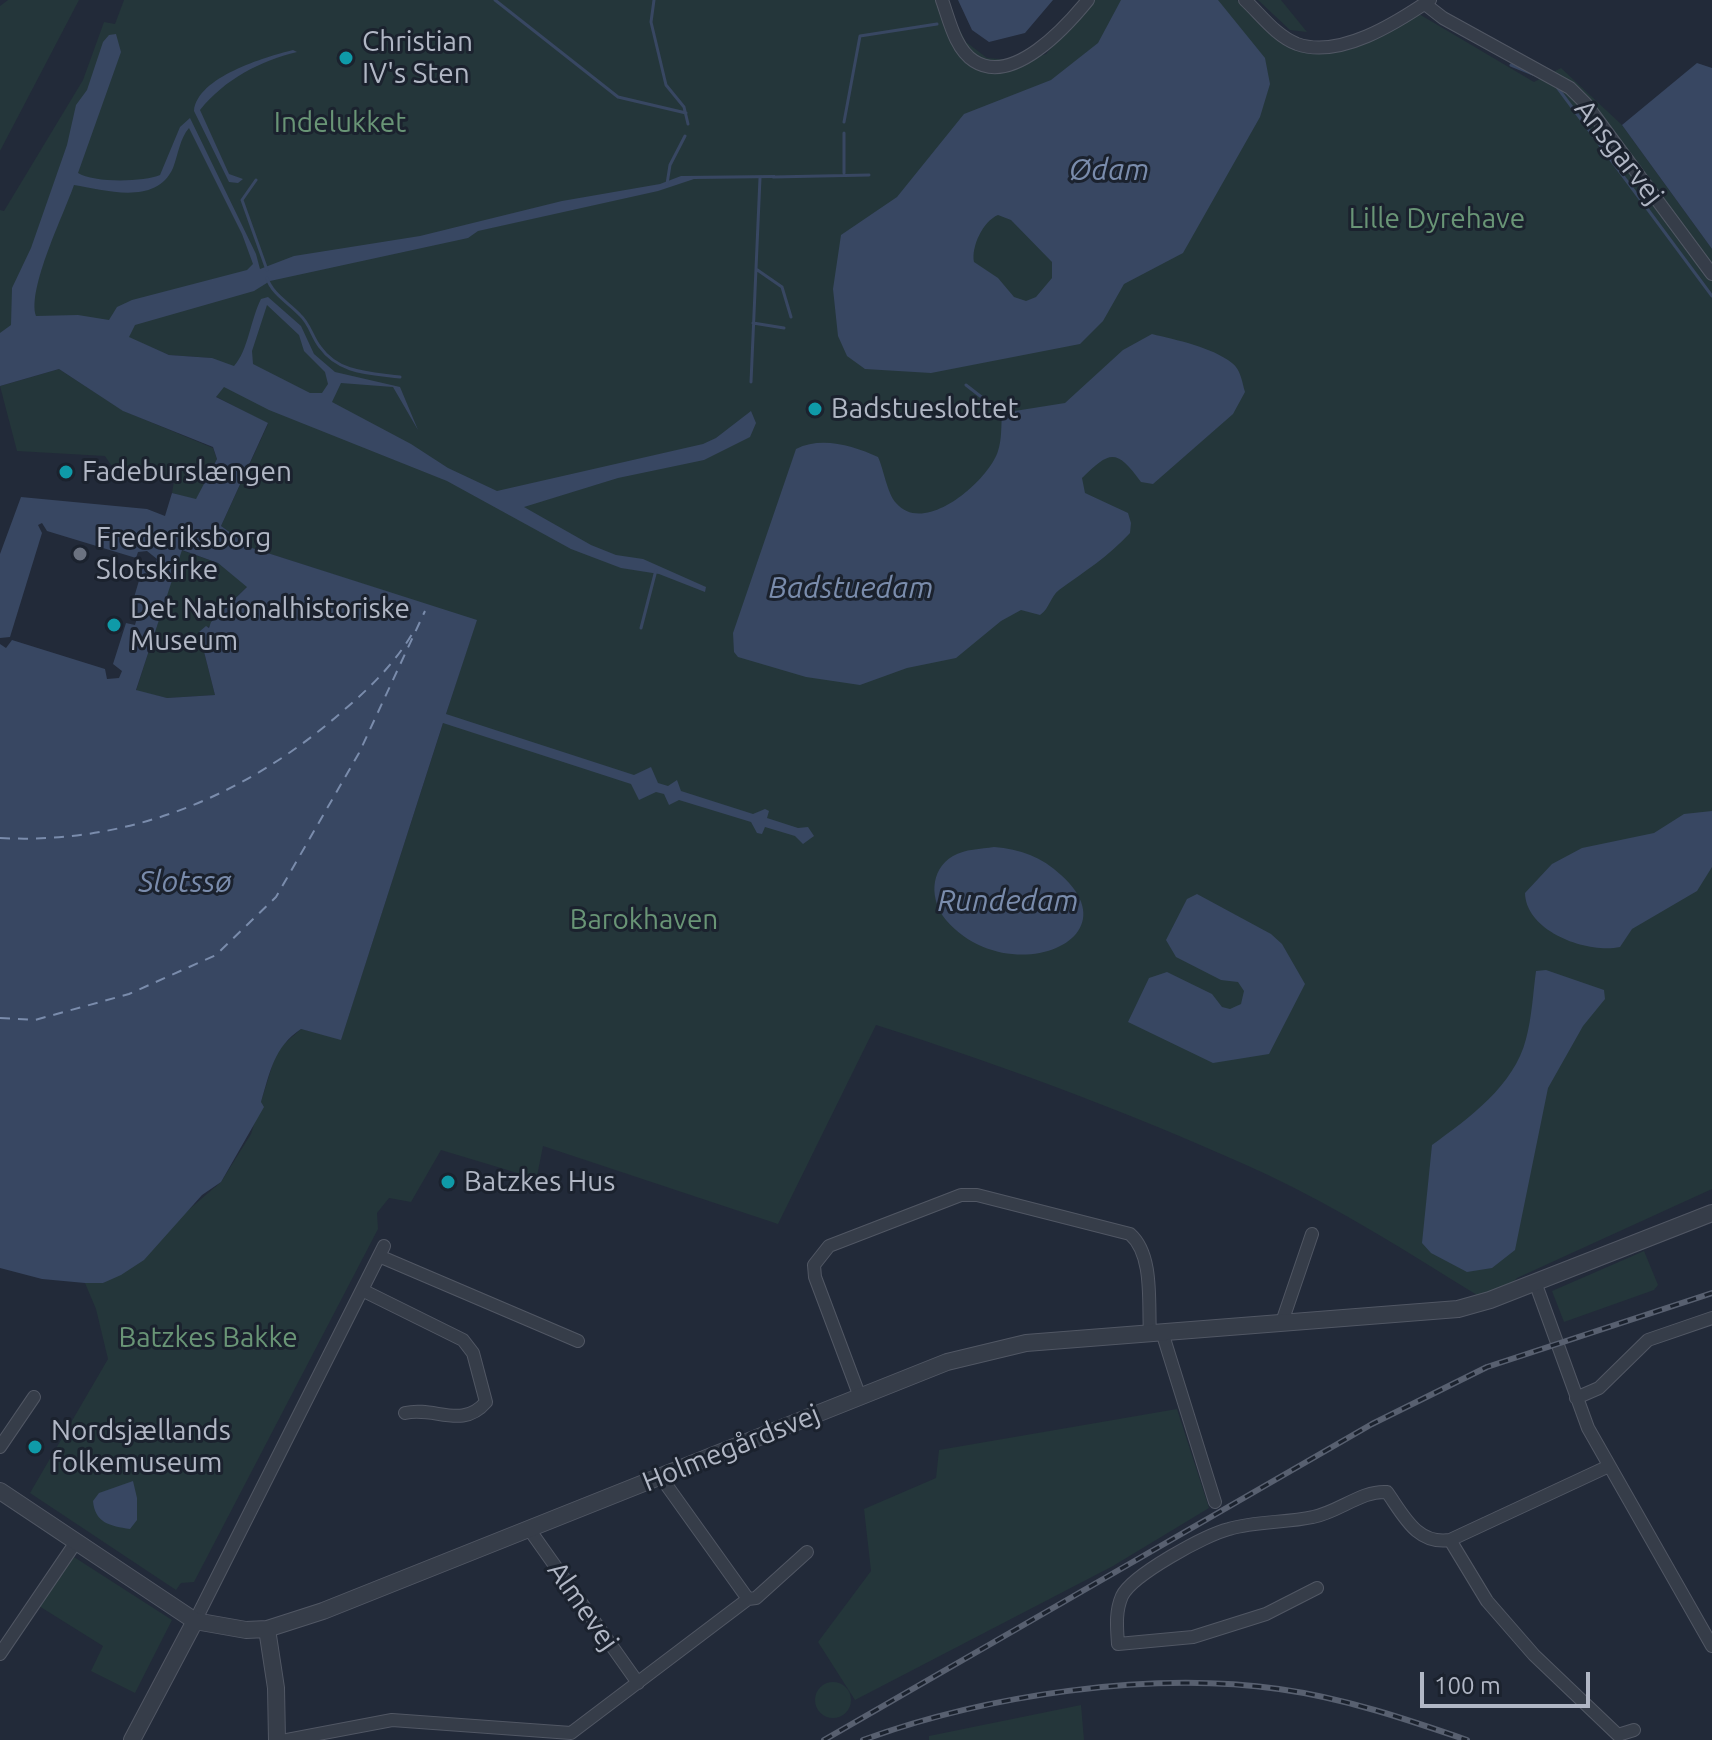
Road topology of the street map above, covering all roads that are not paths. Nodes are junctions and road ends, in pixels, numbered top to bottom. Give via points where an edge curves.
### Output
1 (942, 0) edge
2 (1088, 0) edge
3 (1245, 0) edge
4 (1428, 2) edge
5 (1712, 274) edge
6 (1712, 1200) edge
7 (1712, 1213) edge
8 (1312, 1234) dead end
9 (1622, 1247) junction
10 (1535, 1282) junction
11 (362, 1290) junction
12 (1712, 1318) edge
13 (1282, 1322) junction
14 (1156, 1332) junction
15 (578, 1341) dead end
16 (34, 1397) dead end
17 (860, 1397) junction
18 (1576, 1398) junction
19 (405, 1413) dead end
20 (0, 1447) edge
21 (1609, 1466) junction
22 (660, 1476) junction
23 (0, 1491) edge
24 (1215, 1502) dead end
25 (529, 1529) junction
26 (1450, 1540) junction
27 (76, 1542) junction
28 (807, 1552) dead end
29 (1317, 1588) dead end
30 (748, 1599) junction
31 (195, 1621) junction
32 (267, 1629) junction
33 (1712, 1646) edge
34 (0, 1654) edge
35 (638, 1683) junction
36 (1634, 1730) dead end
37 (132, 1740) edge
38 (277, 1740) edge
39 (287, 1740) edge

1 - 2 street via 961,48 973,61 989,67 1042,47
3 - 4 street via 1282,36 1313,48 1354,40
4 - 5 street, Ansgarvej via 1443,18 1570,88
6 - 9 street, Holmegårdsvej
7 - 9 street, Holmegårdsvej
8 - 13 street
9 - 10 street, Holmegårdsvej
10 - 13 street, Holmegårdsvej via 1458,1309
10 - 18 street
11 - 15 street via 382,1251
11 - 19 street via 463,1340 473,1353 486,1402 477,1413 456,1418 419,1410
11 - 31 street
12 - 18 street via 1648,1340 1599,1388
13 - 14 street, Holmegårdsvej
14 - 17 street, Holmegårdsvej via 991,1350
14 - 17 street via 1140,1243 1130,1234 961,1195 829,1246 814,1265
14 - 24 street
16 - 20 street
17 - 22 street, Holmegårdsvej
18 - 21 street
21 - 26 street
21 - 33 street
22 - 25 street, Holmegårdsvej
22 - 30 street
23 - 27 street
25 - 32 street, Holmegårdsvej
25 - 35 street, Almevej
26 - 29 street via 1426,1538 1413,1529 1387,1492 1373,1491 1311,1518 1231,1528 1130,1583 1117,1615 1118,1644 1193,1637 1266,1614
26 - 36 street via 1487,1601 1534,1655 1618,1735
27 - 31 street
27 - 34 street
28 - 30 street via 756,1598
30 - 35 street
31 - 32 street, Holmegårdsvej
31 - 37 street
32 - 38 street
35 - 39 street via 571,1733 392,1720

